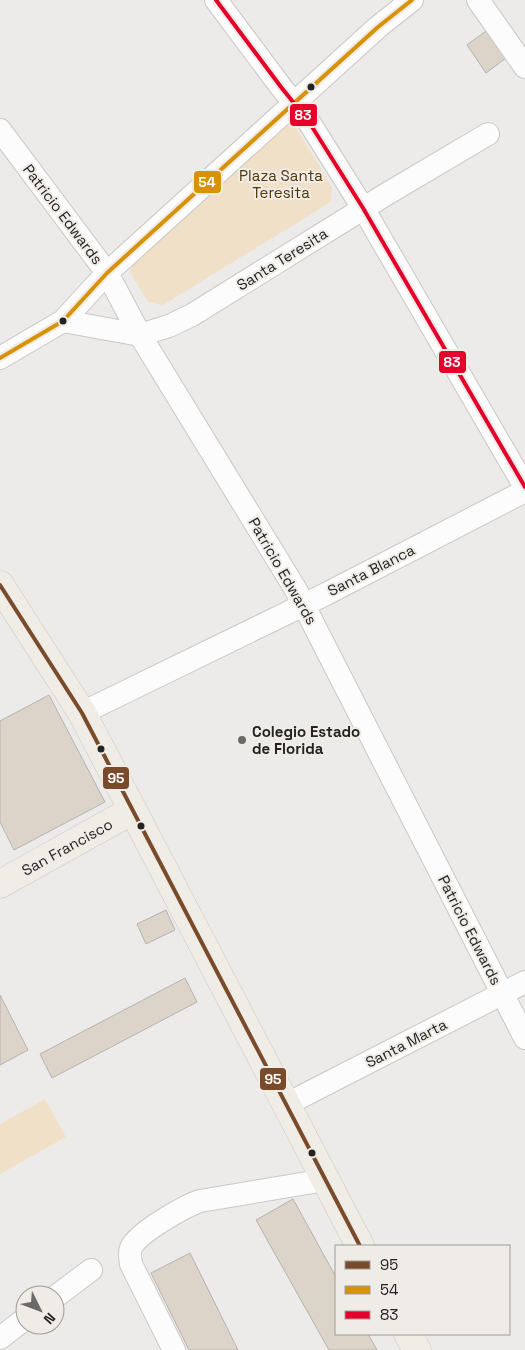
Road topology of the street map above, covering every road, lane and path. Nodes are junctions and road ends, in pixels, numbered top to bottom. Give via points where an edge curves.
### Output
1 (216, 0) edge
2 (412, 0) edge
3 (478, 0) edge
4 (525, 67) edge
5 (294, 103) junction
6 (0, 130) edge
7 (488, 134) dead end
8 (363, 208) junction
9 (107, 273) junction
10 (63, 321) junction
11 (140, 336) junction
12 (0, 358) edge
13 (525, 487) edge
14 (525, 491) edge
15 (0, 585) edge
16 (304, 604) junction
17 (82, 713) junction
18 (133, 810) junction
19 (0, 884) edge
20 (525, 982) edge
21 (502, 993) junction
22 (525, 1038) edge
23 (286, 1104) junction
24 (325, 1180) junction
25 (359, 1245) edge
26 (91, 1270) dead end
27 (65, 1290) edge
28 (15, 1327) edge
29 (409, 1335) edge
30 (0, 1338) edge
31 (174, 1350) edge
32 (417, 1350) edge

1 - 5 street
2 - 5 street
3 - 4 street
5 - 8 street
5 - 9 street
6 - 9 street, Patricio Edwards
7 - 8 street, Santa Teresita
8 - 11 street, Santa Teresita via 192,315
8 - 13 street
9 - 10 street
9 - 11 street, Patricio Edwards
10 - 11 street
10 - 12 street
11 - 16 street, Patricio Edwards
14 - 16 street, Santa Blanca
15 - 17 main road
16 - 17 street, Santa Blanca
16 - 21 street, Patricio Edwards
17 - 18 main road
18 - 19 main road, San Francisco
18 - 23 main road
20 - 21 street, Santa Marta
21 - 22 street, Patricio Edwards
21 - 23 street, Santa Marta
23 - 24 main road
24 - 25 main road
24 - 31 street via 200,1201 176,1212 134,1242 130,1249 131,1264
26 - 27 street
28 - 30 street
29 - 32 main road

